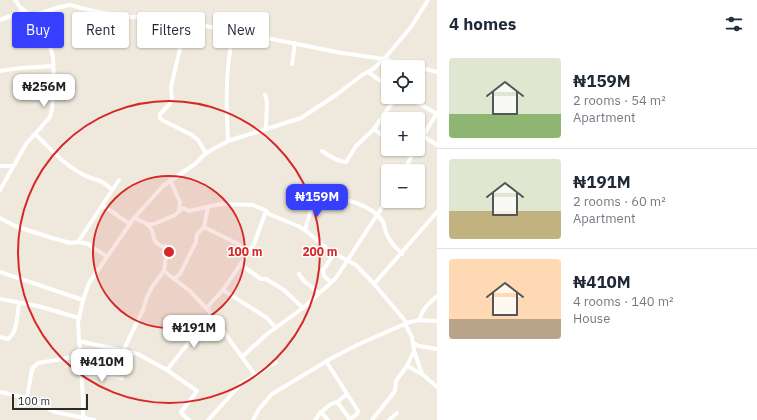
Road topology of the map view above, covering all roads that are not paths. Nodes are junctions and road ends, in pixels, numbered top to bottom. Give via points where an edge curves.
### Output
1 (15, 0) edge
2 (428, 0) edge
3 (25, 11) joint
4 (44, 12) edge
5 (137, 17) edge
6 (0, 20) edge
7 (269, 38) edge
8 (295, 43) junction
9 (50, 48) edge
10 (180, 48) edge
11 (230, 48) edge
12 (376, 58) junction
13 (384, 59) junction
14 (387, 60) edge
15 (292, 64) dead end
16 (379, 65) junction
17 (53, 66) junction
18 (425, 69) edge
19 (0, 71) edge
20 (368, 72) junction
21 (437, 72) edge
22 (381, 81) edge
23 (264, 94) dead end
24 (391, 104) edge
25 (421, 104) edge
26 (437, 113) edge
27 (266, 128) junction
28 (374, 129) junction
29 (425, 133) edge
30 (35, 134) junction
31 (381, 134) edge
32 (425, 137) edge
33 (228, 141) junction
34 (437, 146) edge
35 (322, 151) dead end
36 (206, 153) junction
37 (410, 157) edge
38 (407, 164) edge
39 (0, 166) edge
40 (13, 166) junction
41 (119, 180) dead end
42 (170, 180) junction
43 (0, 190) edge
44 (112, 190) junction
45 (102, 205) junction
46 (208, 207) junction
47 (382, 208) edge
48 (179, 211) junction
49 (266, 211) junction
50 (437, 212) edge
51 (377, 215) junction
52 (0, 218) edge
53 (134, 218) junction
54 (130, 224) junction
55 (147, 224) junction
56 (204, 227) junction
57 (305, 230) junction
58 (78, 242) junction
59 (247, 253) junction
60 (334, 254) junction
61 (402, 254) junction
62 (106, 256) junction
63 (346, 261) junction
64 (240, 264) junction
65 (164, 271) junction
66 (0, 272) edge
67 (299, 274) dead end
68 (174, 279) junction
69 (331, 282) junction
70 (374, 284) junction
71 (223, 290) junction
72 (319, 293) junction
73 (437, 296) edge
74 (0, 299) edge
75 (83, 300) junction
76 (19, 304) junction
77 (304, 308) junction
78 (208, 310) junction
79 (79, 318) junction
80 (215, 320) junction
81 (419, 320) junction
82 (437, 321) edge
83 (406, 323) junction
84 (276, 328) junction
85 (0, 337) edge
86 (79, 341) junction
87 (413, 343) junction
88 (437, 349) edge
89 (123, 351) junction
90 (414, 351) junction
91 (80, 356) junction
92 (243, 356) junction
93 (326, 361) junction
94 (276, 362) dead end
95 (407, 366) junction
96 (167, 370) junction
97 (422, 374) junction
98 (255, 375) junction
99 (82, 377) junction
100 (122, 378) dead end
101 (436, 384) edge
102 (0, 392) edge
103 (347, 394) junction
104 (27, 398) junction
105 (337, 402) junction
106 (321, 412) junction
107 (397, 413) dead end
108 (83, 419) edge
109 (94, 420) edge
110 (189, 420) edge
111 (208, 420) edge
112 (253, 420) edge
113 (315, 420) edge
114 (328, 420) edge
115 (350, 420) edge
116 (374, 420) edge
117 (389, 420) edge

1 - 3 street
2 - 13 street via 411,27
3 - 6 street
4 - 5 street via 70,5
7 - 8 street
8 - 12 street
8 - 15 street
9 - 17 street
10 - 36 street via 171,86 172,100 160,114 160,118 192,135
11 - 33 street via 226,111
12 - 13 street
12 - 16 street
13 - 14 street
13 - 16 street
16 - 20 street
17 - 19 street
17 - 30 street via 52,110 50,117
18 - 21 street
20 - 22 street
20 - 27 street via 301,118
23 - 27 street via 267,102
24 - 28 street
25 - 26 street
26 - 29 street
27 - 33 street
28 - 31 street
28 - 35 street via 356,146 346,162
30 - 40 street
30 - 44 street via 68,165 83,175 107,184
32 - 34 street
33 - 36 street
36 - 42 street via 195,164
37 - 38 street
39 - 40 street
40 - 43 street
41 - 44 street
42 - 48 street via 180,202
42 - 53 street
44 - 45 street
45 - 54 street
45 - 58 street
46 - 48 street via 189,211 183,208
46 - 49 street via 220,204 253,204
46 - 56 street
47 - 51 street
48 - 55 street via 154,224
49 - 57 street
49 - 59 street via 254,244
50 - 61 street
51 - 57 street via 368,208 343,198 323,194 312,207
51 - 61 street via 383,222 389,239
51 - 63 street
52 - 58 street via 15,226 49,237 70,243
53 - 54 street
53 - 55 street
54 - 62 street
55 - 65 street via 156,243 166,246
56 - 59 street via 238,244
56 - 68 street via 197,234 196,242 180,274
57 - 60 street
58 - 62 street via 88,244
59 - 64 street
60 - 63 street
60 - 69 street via 323,270 324,276
61 - 70 street
62 - 75 street via 89,283
63 - 69 street
63 - 70 street via 356,265
64 - 71 street
64 - 77 street via 261,279 266,279 284,290
65 - 68 street
65 - 89 street via 152,287
66 - 75 street
67 - 72 street
68 - 78 street
69 - 72 street
70 - 83 street
71 - 78 street via 209,305
71 - 84 street via 267,318
72 - 77 street
73 - 81 street via 422,312
74 - 76 street
75 - 79 street
76 - 79 street via 38,306
76 - 85 street via 12,336 8,339
77 - 84 street
78 - 80 street
79 - 86 street
80 - 92 street
80 - 96 street via 193,334
81 - 82 street
81 - 83 street
83 - 87 street
83 - 93 street
84 - 92 street
86 - 89 street
86 - 91 street
87 - 88 street
87 - 90 street
89 - 96 street via 138,354
90 - 95 street
90 - 97 street
91 - 99 street
91 - 104 street via 38,363 32,369
92 - 98 street
93 - 103 street
93 - 112 street via 272,394
94 - 98 street
95 - 97 street
95 - 116 street via 396,381 395,391
96 - 110 street via 197,391 181,412
97 - 101 street
98 - 111 street via 241,384
99 - 100 street via 108,375
99 - 108 street
102 - 104 street
103 - 105 street
103 - 115 street via 358,411
104 - 108 street via 55,412
105 - 106 street
105 - 115 street
106 - 113 street
106 - 114 street
107 - 117 street
108 - 109 street

